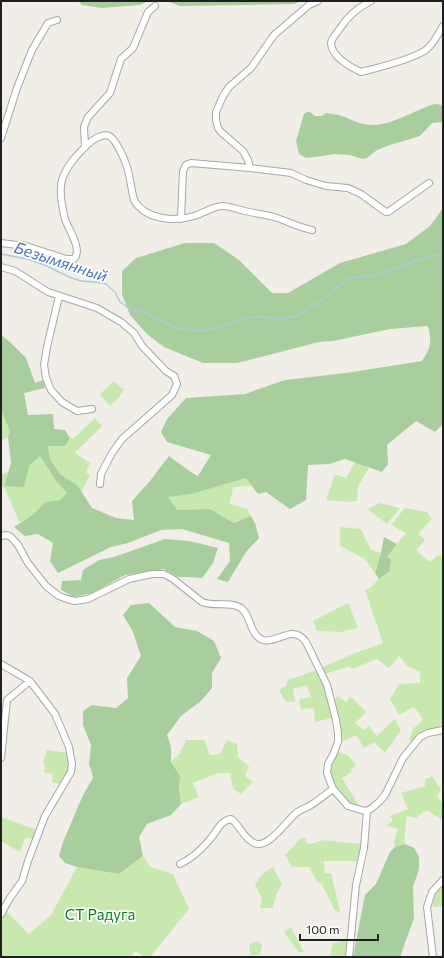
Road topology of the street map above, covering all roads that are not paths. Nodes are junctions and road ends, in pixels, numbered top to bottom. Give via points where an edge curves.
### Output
1 (318, 1) edge
2 (371, 1) edge
3 (155, 6) dead end
4 (57, 20) dead end
5 (443, 26) edge
6 (1, 138) edge
7 (85, 147) junction
8 (250, 168) junction
9 (429, 183) dead end
10 (181, 219) junction
11 (312, 230) dead end
12 (1, 243) edge
13 (1, 267) edge
14 (59, 296) junction
15 (92, 410) dead end
16 (100, 484) dead end
17 (1, 536) edge
18 (1, 664) edge
19 (30, 681) junction
20 (443, 730) edge
21 (1, 758) edge
22 (334, 788) junction
23 (367, 811) junction
24 (180, 864) dead end
25 (443, 880) edge
26 (1, 914) edge
27 (349, 957) edge
28 (433, 957) edge

1 - 8 street via 309,5 274,35 251,68 223,96 216,112 218,128 243,151
2 - 5 street via 345,21 331,44 340,59 361,72 411,58 425,51
3 - 7 street via 148,12 133,48 121,59 110,93 88,117 84,126
4 - 6 street via 48,23 32,50
7 - 10 street via 95,138 110,136 126,164 136,204 153,215
7 - 12 street via 69,167 63,178 61,190 66,221 76,243 74,259 66,259 26,246
8 - 9 street via 291,173 326,186 348,188 386,212
8 - 10 street via 191,163 186,165 183,171
10 - 11 street via 223,206 274,217
13 - 14 street via 15,271
14 - 15 street via 44,365 46,378 51,390 62,402 77,411
14 - 16 street via 97,308 121,322 134,333 142,346 166,371 174,376 177,384 172,395 122,439 101,474
17 - 22 street via 11,537 46,586 67,599 88,599 129,579 164,574 202,602 240,607 255,634 263,640 292,634 301,636 327,685 336,720 338,742 328,764 328,773
18 - 19 street
19 - 21 street via 8,700
19 - 26 street via 55,714 69,747 72,764 71,772 45,816 22,881
20 - 23 street via 420,737 403,758 385,795
22 - 23 street via 348,806
22 - 24 street via 296,814 272,838 262,844 254,844 234,821 227,819 200,850
23 - 27 street
25 - 28 street via 432,892 427,907

